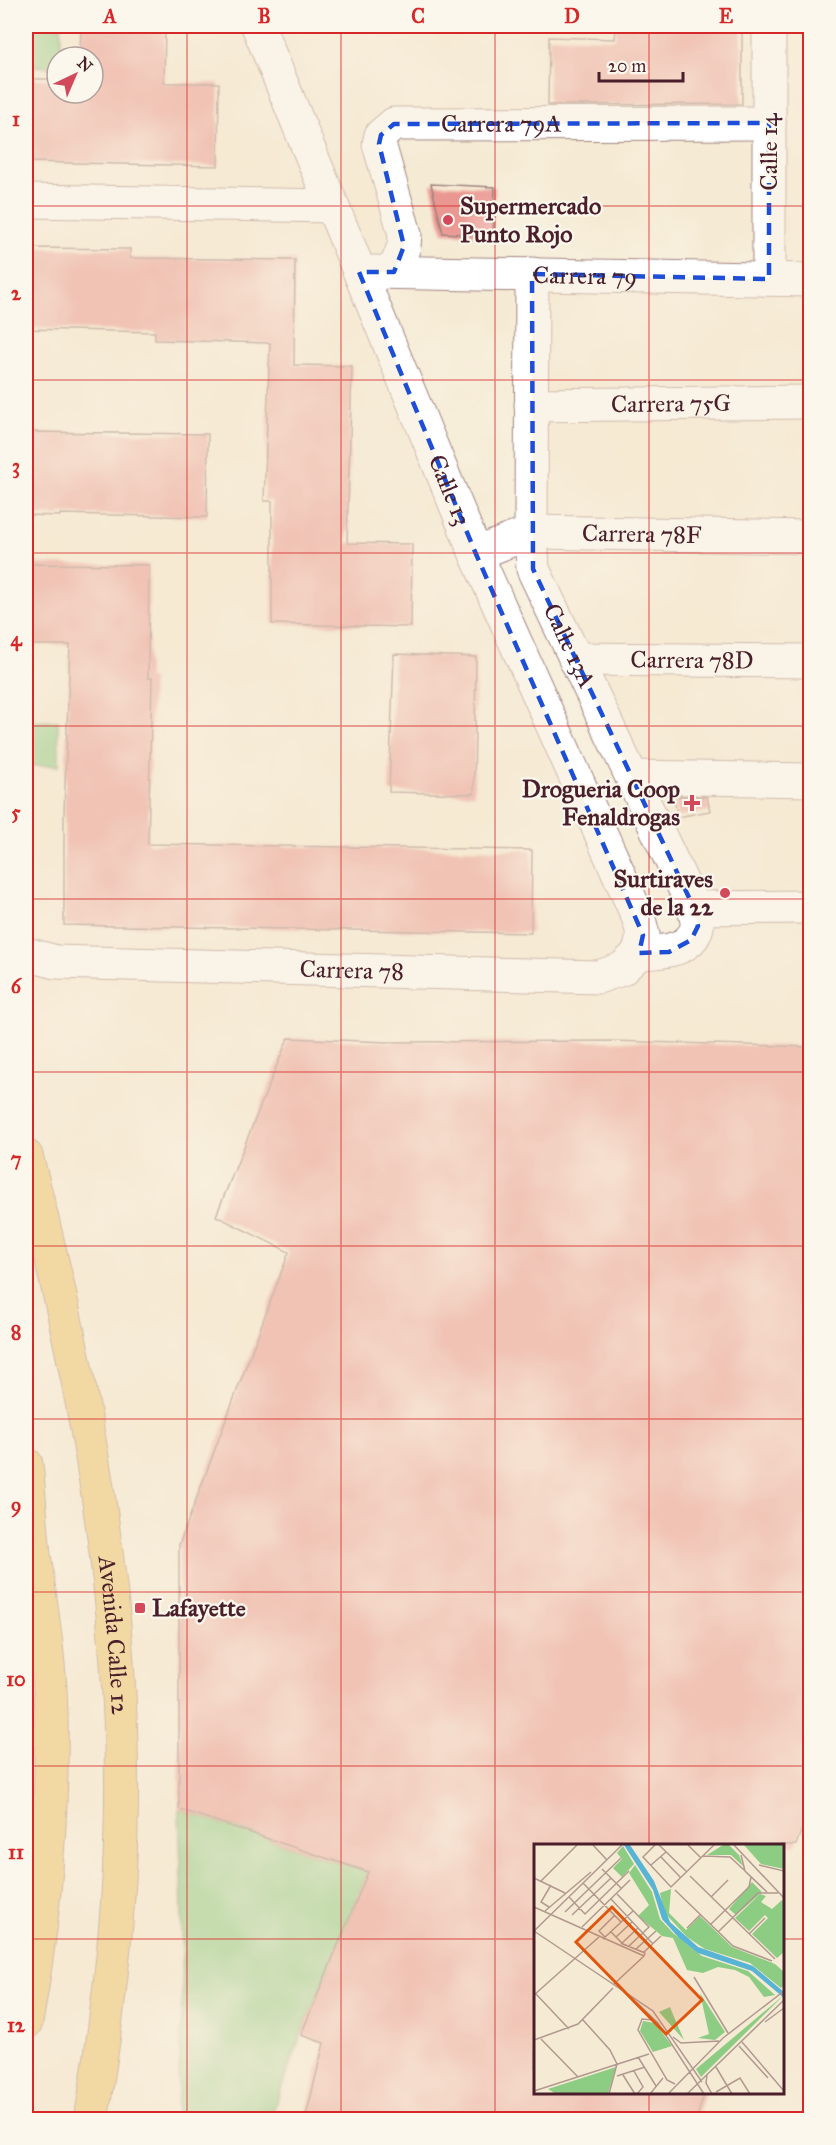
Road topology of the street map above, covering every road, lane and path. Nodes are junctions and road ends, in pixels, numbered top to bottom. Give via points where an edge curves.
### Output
1 (258, 26) edge
2 (769, 26) edge
3 (769, 123) junction
4 (26, 201) edge
5 (332, 206) junction
6 (359, 272) junction
7 (394, 272) junction
8 (532, 274) junction
9 (769, 279) junction
10 (810, 280) edge
11 (810, 402) edge
12 (531, 405) junction
13 (531, 532) junction
14 (810, 537) edge
15 (476, 554) junction
16 (575, 659) junction
17 (810, 661) edge
18 (632, 777) junction
19 (810, 780) edge
20 (810, 907) edge
21 (694, 908) junction
22 (639, 953) junction
23 (36, 962) edge
24 (26, 1156) edge
25 (26, 1464) edge
26 (30, 1566) edge
27 (26, 1871) edge
28 (40, 1925) junction
29 (26, 2022) edge
30 (91, 2120) edge

1 - 5 street, Calle 13
2 - 3 street, Calle 14
3 - 7 street, Carrera 79A via 394,124 381,135 379,144 405,234
3 - 9 street, Calle 14
4 - 5 street
5 - 6 street, Calle 13
6 - 7 street, Carrera 79
6 - 15 street, Calle 13
7 - 8 street, Carrera 79
8 - 9 street, Carrera 79
8 - 12 street, Calle 13A
9 - 10 street, Carrera 79
11 - 12 street, Carrera 75G
12 - 13 street, Calle 13A
13 - 14 street, Carrera 78F
13 - 15 street, Carrera 78F
13 - 16 street, Calle 13A via 533,569
15 - 22 street, Calle 13 via 639,919 643,935
16 - 17 street, Carrera 78D
16 - 18 street, Calle 13A
18 - 19 street
18 - 21 street, Calle 13A
20 - 21 street
21 - 22 street, Calle 13A via 698,926 691,940 669,952
22 - 23 street, Carrera 78 via 622,969 598,977
24 - 30 main road, Avenida Calle 12 via 64,1309 100,1498 120,1708 121,1827 115,1930 107,2023
25 - 26 main road
26 - 28 main road via 48,1660 51,1712 51,1812
27 - 28 street
28 - 29 main road

